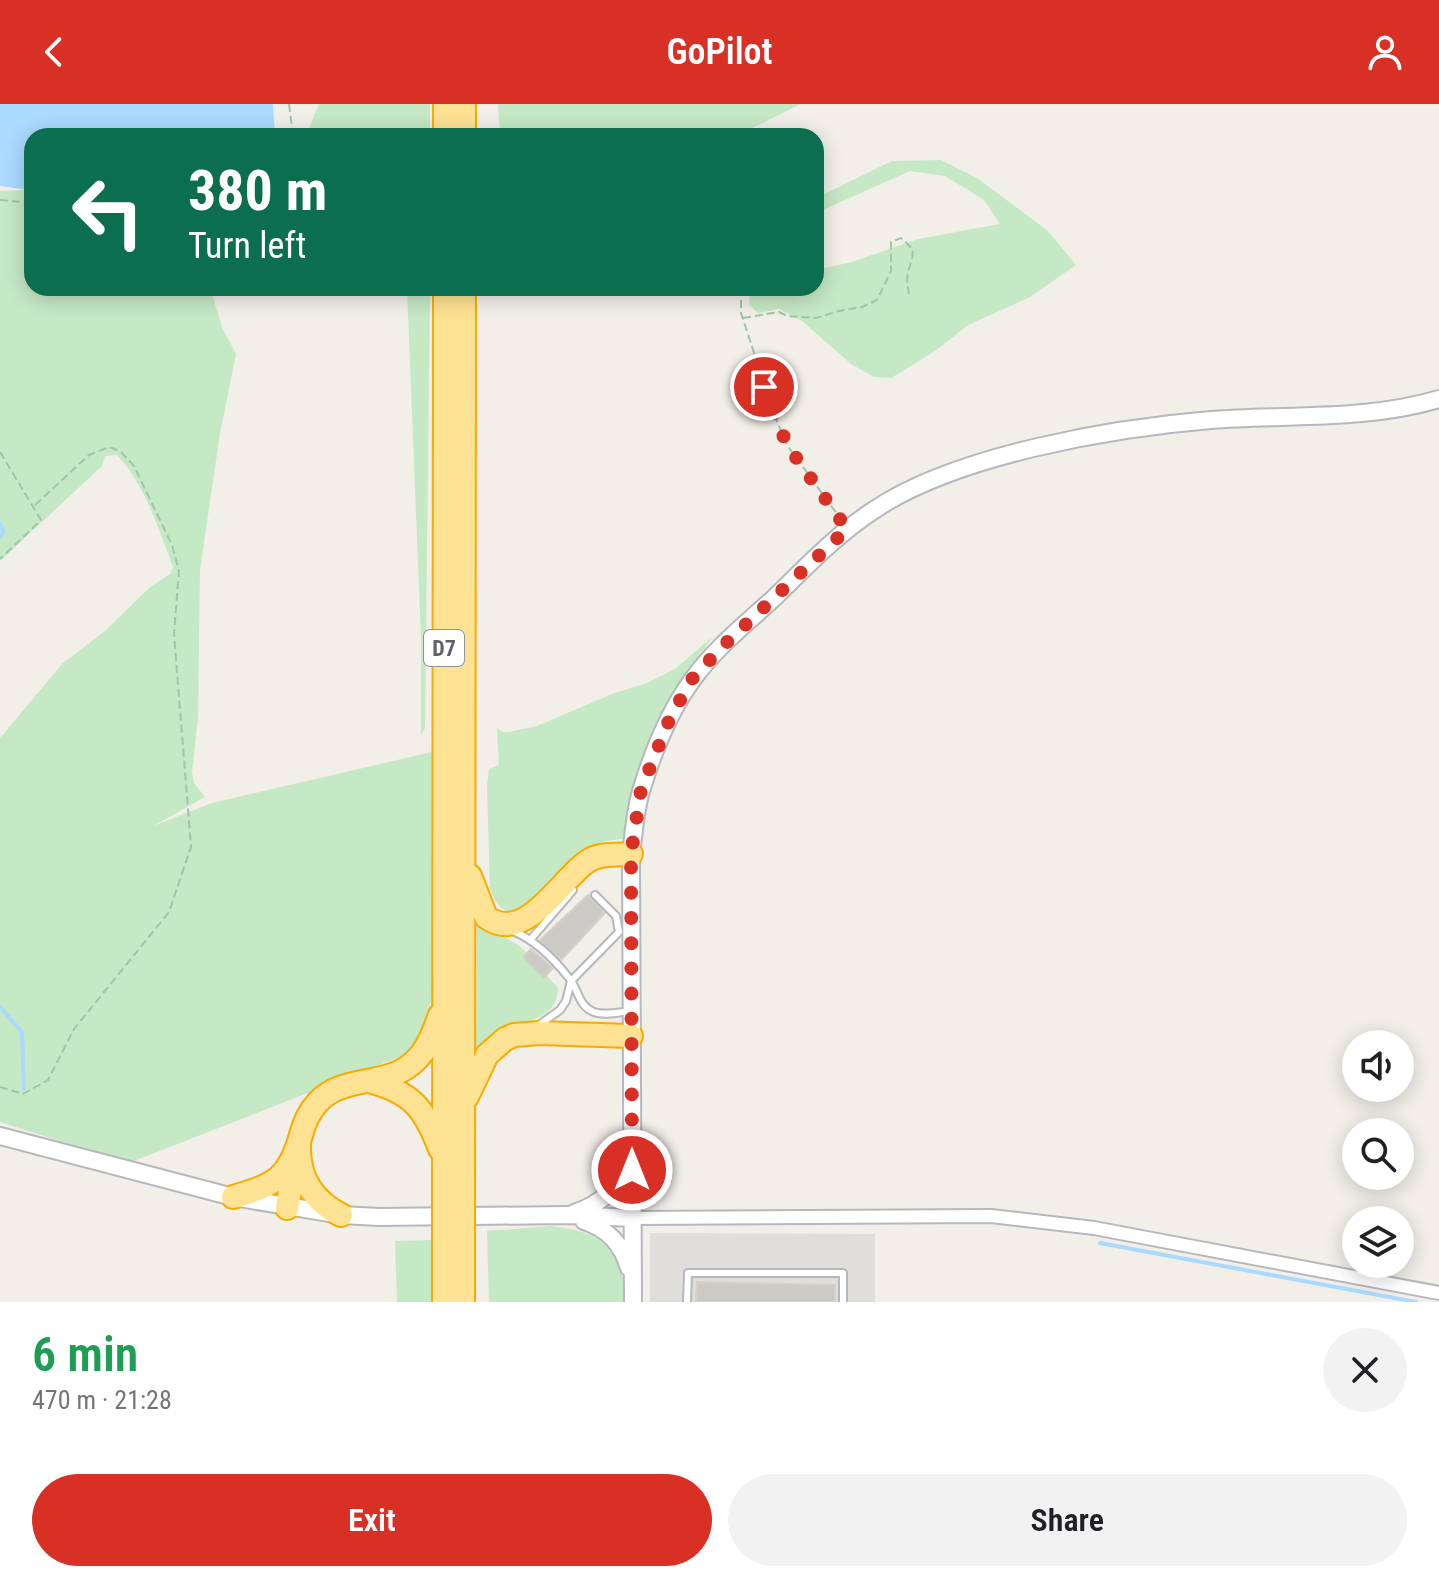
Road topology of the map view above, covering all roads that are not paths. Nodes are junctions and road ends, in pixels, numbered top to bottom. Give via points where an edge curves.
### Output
1 (445, 104) edge
2 (464, 104) edge
3 (445, 128) edge
4 (464, 128) edge
5 (445, 296) edge
6 (464, 296) edge
7 (1439, 399) edge
8 (631, 854) junction
9 (463, 855) junction
10 (607, 855) junction
11 (595, 895) dead end
12 (498, 923) junction
13 (531, 939) junction
14 (571, 981) junction
15 (444, 1007) junction
16 (631, 1011) junction
17 (526, 1033) junction
18 (631, 1036) junction
19 (371, 1082) junction
20 (463, 1106) junction
21 (0, 1136) edge
22 (300, 1137) junction
23 (632, 1145) junction
24 (443, 1157) junction
25 (453, 1189) junction
26 (233, 1197) junction
27 (287, 1208) junction
28 (341, 1215) junction
29 (568, 1215) junction
30 (632, 1218) junction
31 (454, 1253) junction
32 (632, 1277) junction
33 (1439, 1293) edge
34 (444, 1302) edge
35 (463, 1302) edge
36 (633, 1302) edge
37 (687, 1302) edge
38 (843, 1302) edge

1 - 3 highway
2 - 4 highway
5 - 15 highway, D7
6 - 9 highway, D7
7 - 8 street via 1363,413 1210,420 1108,433 954,471 876,508 847,529 692,679 641,790
8 - 10 highway
8 - 16 street
9 - 12 highway via 480,906
9 - 20 highway, D7
10 - 12 highway via 590,859 540,909
10 - 13 lane
11 - 14 lane via 616,916 619,932
12 - 13 lane
13 - 14 lane
14 - 16 lane via 579,1000 597,1014
14 - 17 lane via 560,1010
15 - 19 highway via 417,1060 398,1074
15 - 24 highway, D7
16 - 18 street
17 - 18 highway
17 - 20 highway via 505,1039 487,1055
18 - 23 street
19 - 22 highway via 342,1086 325,1096 306,1119
19 - 24 highway via 414,1101
20 - 25 highway, D7
21 - 26 street
22 - 26 highway via 282,1176
22 - 27 highway
22 - 28 highway via 299,1158 309,1187
23 - 29 street via 611,1192
23 - 30 street
24 - 25 highway, D7
25 - 31 highway, D7, bridge
26 - 27 street
27 - 28 street
28 - 29 street
29 - 30 street
29 - 32 street via 610,1234
30 - 32 street
30 - 33 street via 991,1216 1094,1228
31 - 34 highway, D7
31 - 35 highway, D7
32 - 36 street
37 - 38 lane via 688,1273 843,1273

